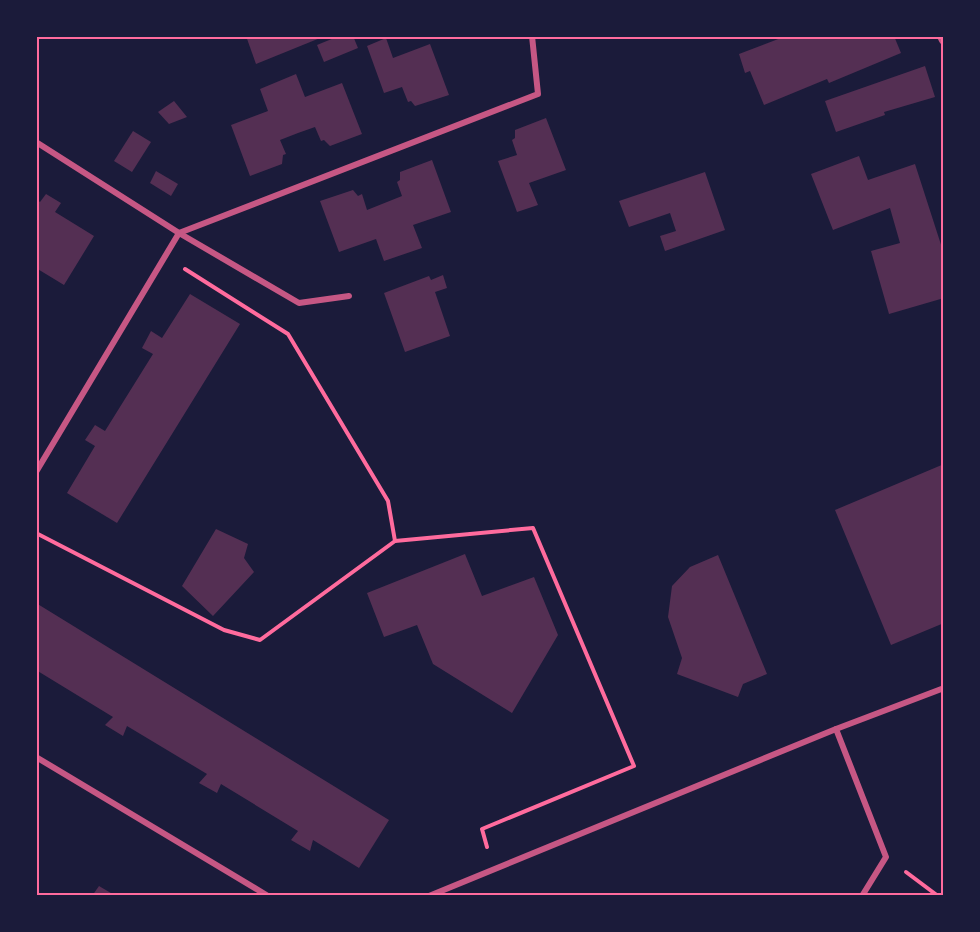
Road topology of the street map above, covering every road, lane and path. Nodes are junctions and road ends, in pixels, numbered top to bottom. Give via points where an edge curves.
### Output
1 (532, 36) edge
2 (36, 142) edge
3 (179, 232) junction
4 (165, 257) junction
5 (349, 296) dead end
6 (36, 472) edge
7 (36, 532) edge
8 (395, 541) junction
9 (944, 688) edge
10 (836, 729) junction
11 (36, 757) edge
12 (886, 857) junction
13 (495, 869) junction
14 (268, 896) edge
15 (429, 896) edge
16 (862, 896) edge
17 (938, 896) edge

1 - 3 street via 538,94
2 - 3 street
3 - 4 street
3 - 5 street via 299,303
4 - 6 street
4 - 8 path via 288,334 388,501
7 - 8 path via 224,630 260,640
8 - 13 path via 533,528 634,766 482,829
9 - 10 street
10 - 12 street
10 - 13 street
11 - 14 street
12 - 16 street
12 - 17 path
13 - 15 street

